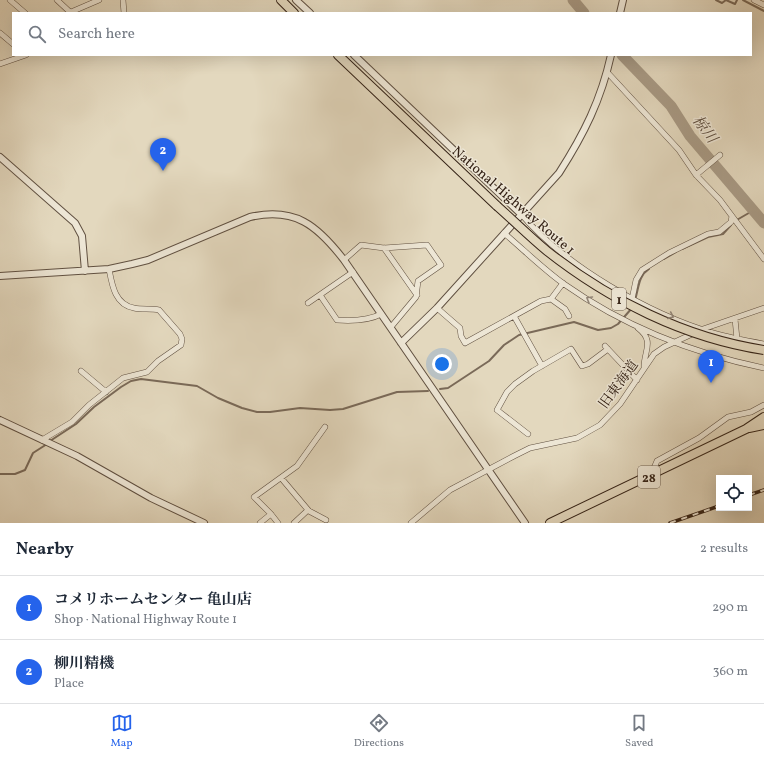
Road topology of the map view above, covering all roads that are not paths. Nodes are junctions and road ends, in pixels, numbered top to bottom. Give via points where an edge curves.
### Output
1 (10, 0) edge
2 (56, 0) edge
3 (99, 0) edge
4 (124, 0) edge
5 (281, 0) edge
6 (296, 0) edge
7 (623, 0) edge
8 (754, 0) edge
9 (764, 5) edge
10 (24, 12) edge
11 (70, 12) edge
12 (73, 12) edge
13 (124, 12) edge
14 (293, 12) edge
15 (309, 12) edge
16 (620, 12) edge
17 (0, 33) edge
18 (12, 43) edge
19 (23, 56) edge
20 (339, 56) edge
21 (355, 56) edge
22 (611, 56) edge
23 (0, 64) edge
24 (607, 72) junction
25 (720, 155) dead end
26 (0, 157) edge
27 (696, 174) junction
28 (521, 214) junction
29 (733, 217) junction
30 (504, 233) junction
31 (384, 248) junction
32 (764, 259) edge
33 (344, 260) junction
34 (109, 269) junction
35 (85, 271) junction
36 (353, 272) junction
37 (0, 276) edge
38 (564, 283) junction
39 (320, 295) junction
40 (417, 295) junction
41 (551, 299) junction
42 (632, 299) junction
43 (308, 304) dead end
44 (437, 308) junction
45 (764, 308) edge
46 (381, 314) junction
47 (514, 316) junction
48 (569, 316) dead end
49 (735, 319) junction
50 (627, 321) junction
51 (391, 327) junction
52 (703, 329) junction
53 (737, 339) junction
54 (401, 343) junction
55 (672, 343) junction
56 (764, 344) edge
57 (764, 350) edge
58 (542, 366) junction
59 (644, 367) junction
60 (764, 368) edge
61 (80, 371) dead end
62 (637, 380) junction
63 (106, 392) junction
64 (764, 405) edge
65 (764, 417) edge
66 (0, 420) edge
67 (764, 425) edge
68 (325, 427) dead end
69 (746, 429) junction
70 (528, 434) dead end
71 (43, 440) junction
72 (489, 469) junction
73 (651, 476) junction
74 (282, 479) junction
75 (308, 510) junction
76 (271, 514) junction
77 (326, 520) dead end
78 (204, 523) edge
79 (260, 523) edge
80 (278, 523) edge
81 (294, 523) edge
82 (411, 523) edge
83 (525, 523) edge
84 (550, 523) edge

1 - 10 street
2 - 11 street
3 - 12 street
4 - 13 street
5 - 14 main road
6 - 15 street
7 - 16 street
8 - 9 street
17 - 18 street
19 - 23 street
20 - 57 main road, National Highway Route 1 / 1, bridge via 497,206 548,251 586,278 629,305 700,334 727,343
21 - 28 street
22 - 24 street
24 - 27 street via 679,150
24 - 28 street via 593,114 573,151 559,173
25 - 27 street
26 - 35 street via 75,223 82,236
27 - 29 street
28 - 30 street
28 - 42 street via 530,225 575,262
29 - 32 street
29 - 42 street via 722,231 708,234 669,253 642,270 636,280
30 - 38 street
30 - 44 street
31 - 33 street via 361,245
31 - 40 street
31 - 40 street via 427,245 441,265 418,281
33 - 34 street via 324,235 310,224 289,216 265,214 243,219 148,260
33 - 36 street
34 - 35 street
34 - 63 street via 115,292 122,303 135,308 159,310 173,324 182,339 181,346 158,361 147,372 124,378
35 - 37 street
36 - 39 street
36 - 46 street
38 - 41 street
50 -> 38 street
39 - 43 street
39 - 46 street via 337,320 375,318
40 - 51 street
41 - 47 street via 541,301
41 - 48 street via 565,309
42 -> 52 street
44 - 47 street via 460,328 465,343
44 - 54 street
45 - 49 street, 旧東海道
46 - 51 street
47 - 58 street
49 - 52 street, 旧東海道
49 - 53 street
50 - 55 street
50 - 59 street via 641,330 646,338 648,347
51 - 54 street
52 - 53 street
52 - 55 street, 旧東海道
53 - 56 street
54 - 72 street
55 - 59 street, 旧東海道 via 654,354
55 - 60 street via 729,361
58 - 62 street via 570,349 582,366 588,364 606,347
58 - 70 street via 506,392 497,410
59 - 62 street, 旧東海道
61 - 63 street
62 - 72 street, 旧東海道 via 613,412 592,430 569,441 530,448
63 - 71 street via 72,422
64 - 73 street via 751,412 728,417 699,438 657,461
65 - 69 main road, 28
66 - 71 street
67 - 69 main road, 28
68 - 74 street via 297,466
69 - 73 main road, 28
71 - 78 street via 151,498
72 - 82 street, 旧東海道 via 450,490
72 - 83 street
73 - 84 main road, 28
74 - 75 street
74 - 76 street via 254,497
75 - 77 street
75 - 81 street
76 - 79 street
76 - 80 street

